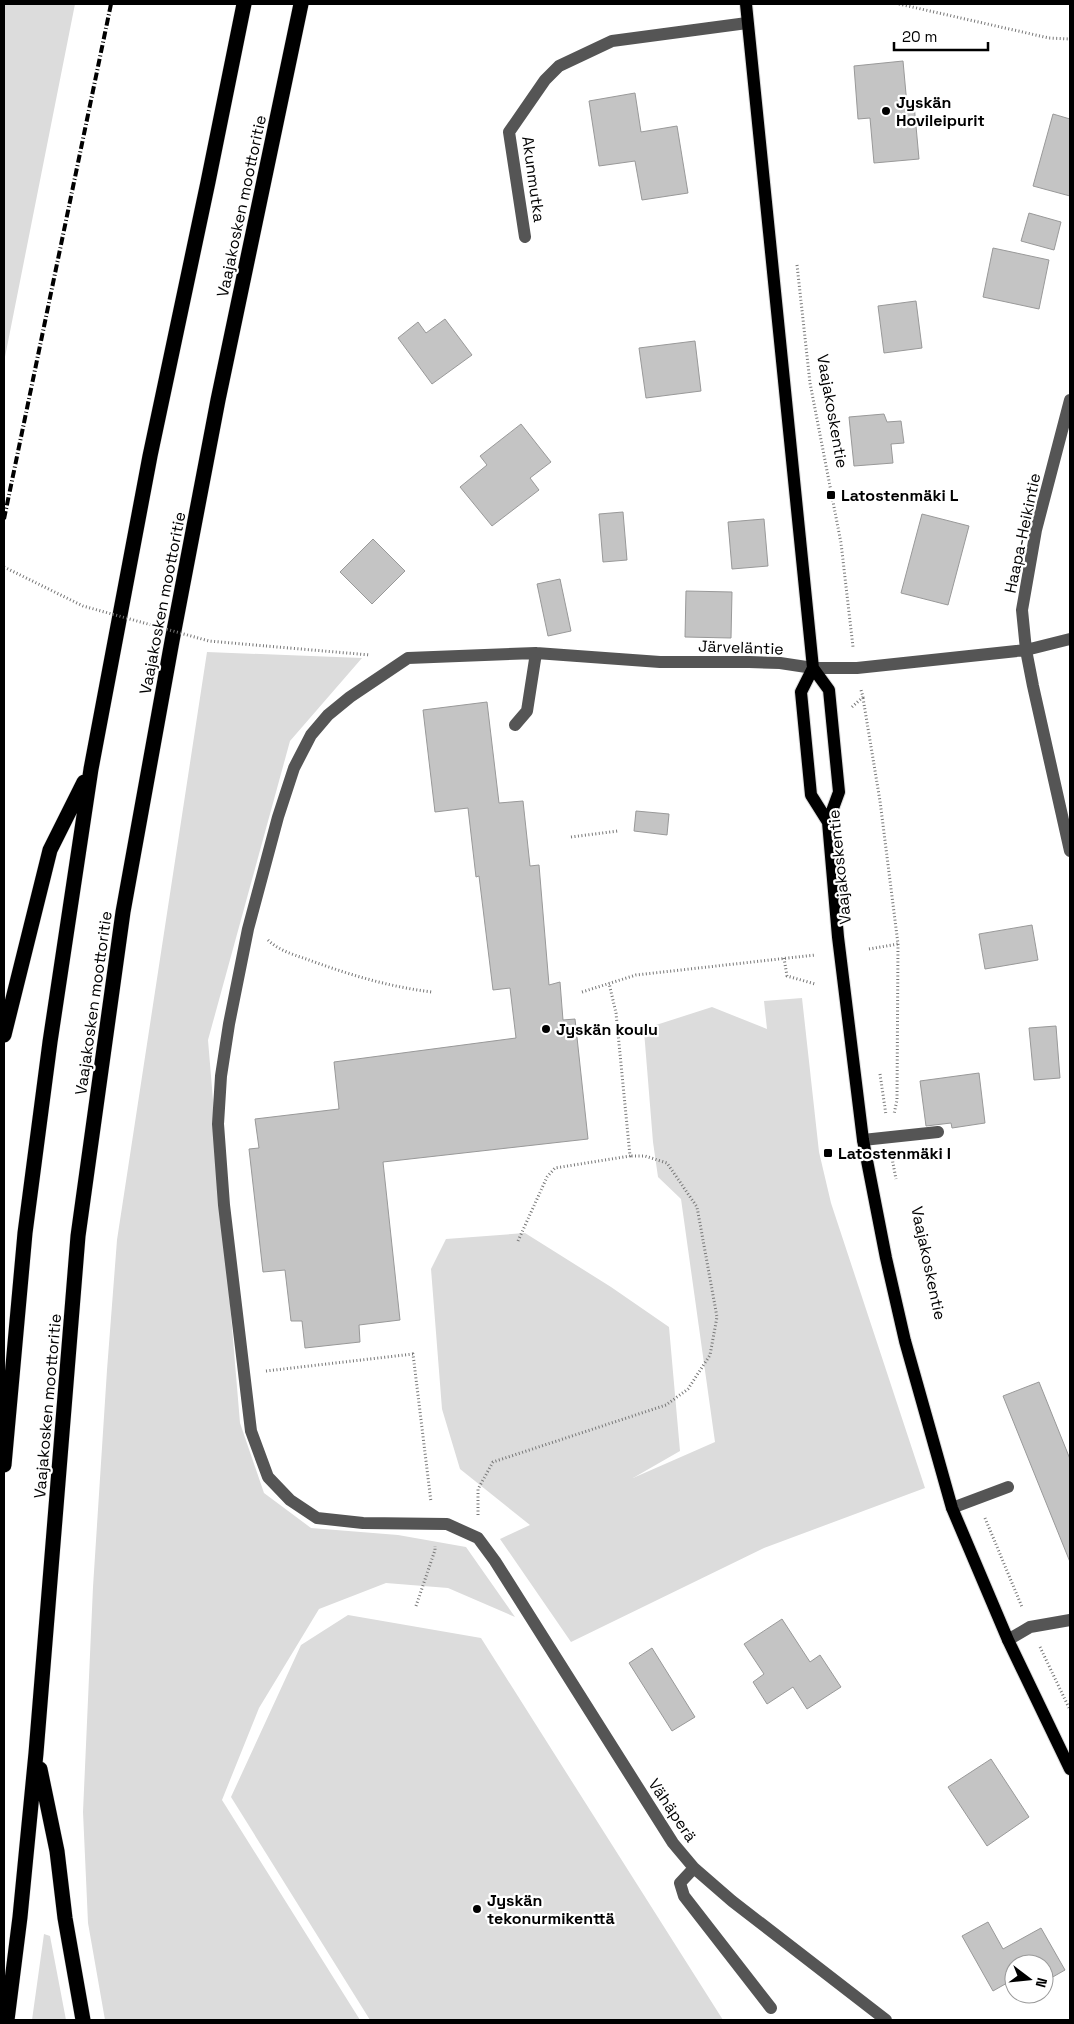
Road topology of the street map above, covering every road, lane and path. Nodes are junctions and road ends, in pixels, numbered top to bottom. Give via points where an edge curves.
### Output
1 (244, 4) edge
2 (301, 4) edge
3 (746, 4) edge
4 (900, 4) edge
5 (747, 23) junction
6 (1070, 39) edge
7 (525, 237) dead end
8 (796, 255) dead end
9 (1070, 400) edge
10 (4, 567) edge
11 (1070, 640) edge
12 (1026, 650) junction
13 (536, 653) junction
14 (408, 658) junction
15 (813, 668) junction
16 (857, 668) junction
17 (863, 697) junction
18 (849, 709) dead end
19 (515, 725) dead end
20 (91, 769) junction
21 (828, 822) junction
22 (618, 831) dead end
23 (571, 837) dead end
24 (1070, 851) edge
25 (248, 929) junction
26 (898, 944) junction
27 (869, 949) dead end
28 (815, 955) dead end
29 (784, 958) junction
30 (609, 983) junction
31 (815, 984) dead end
32 (432, 992) dead end
33 (582, 992) dead end
34 (4, 1035) edge
35 (879, 1069) dead end
36 (938, 1132) dead end
37 (889, 1138) junction
38 (863, 1140) junction
39 (630, 1156) junction
40 (897, 1185) dead end
41 (518, 1241) dead end
42 (243, 1374) junction
43 (4, 1465) edge
44 (1008, 1487) dead end
45 (977, 1498) junction
46 (952, 1508) junction
47 (434, 1523) junction
48 (478, 1538) junction
49 (416, 1606) dead end
50 (1070, 1620) edge
51 (1030, 1627) junction
52 (1008, 1640) junction
53 (1070, 1710) edge
54 (36, 1753) junction
55 (1070, 1769) edge
56 (694, 1868) junction
57 (771, 2008) dead end
58 (7, 2020) edge
59 (83, 2020) edge
60 (886, 2020) edge

1 - 20 highway via 150,456
2 - 54 highway, Vaajakosken moottoritie via 218,400 124,912 78,1236
3 - 5 main road
4 - 6 path via 1049,38
5 - 7 street, Akunmutka via 612,41 559,66 545,80 509,132
5 - 15 main road
8 - 16 path, Vaajakoskentie via 810,382 841,543
9 - 12 street, Haapa-Heikintie via 1036,530 1022,610
10 - 14 path, bridge via 83,606 209,641
11 - 12 street, Järveläntie
12 - 16 street, Järveläntie
12 - 24 street, Haapa-Heikintie
13 - 14 street, Järveläntie
13 - 15 street, Järveläntie via 660,662 780,663
13 - 19 street via 527,711
14 - 25 street via 350,697 311,735 294,768 278,817
15 - 16 street, Järveläntie
15 - 21 main road, Vaajakoskentie via 829,690 834,738 839,792
15 - 21 main road, Vaajakoskentie via 801,692 811,795
16 - 17 path, Vaajakoskentie
17 - 18 path
17 - 26 path, Vaajakoskentie
20 - 34 highway via 50,850
20 - 43 highway via 51,1032 25,1233
21 - 38 main road, Vaajakoskentie via 838,937
22 - 23 path
25 - 32 path via 263,935 274,946 347,974
25 - 42 street via 227,1032 218,1124
26 - 27 path
26 - 37 path, Vaajakoskentie via 897,1100
28 - 29 path
29 - 30 path via 636,975
29 - 31 path via 787,976
30 - 33 path
30 - 39 path via 616,1013
35 - 37 path
36 - 37 street
37 - 38 street
37 - 40 path
38 - 46 main road, Vaajakoskentie via 905,1341
39 - 41 path via 556,1168 547,1177
39 - 48 path via 645,1156 667,1163 697,1207 716,1317 710,1355 688,1389 666,1405 493,1462 478,1489
42 - 47 street via 251,1431 268,1477 290,1500 318,1518 363,1523
42 - 47 path via 412,1354
44 - 45 street
45 - 46 street
45 - 51 path
46 - 52 main road, Vaajakoskentie
47 - 48 street via 447,1524
47 - 49 path via 435,1550
48 - 56 street, Vähäperä via 673,1843
50 - 51 street
51 - 52 street
51 - 53 path
52 - 55 main road, Vaajakoskentie
54 - 58 highway, Vaajakosken moottoritie
54 - 59 highway via 57,1851
56 - 57 street via 680,1883 684,1896
56 - 60 street, Vähäperä

